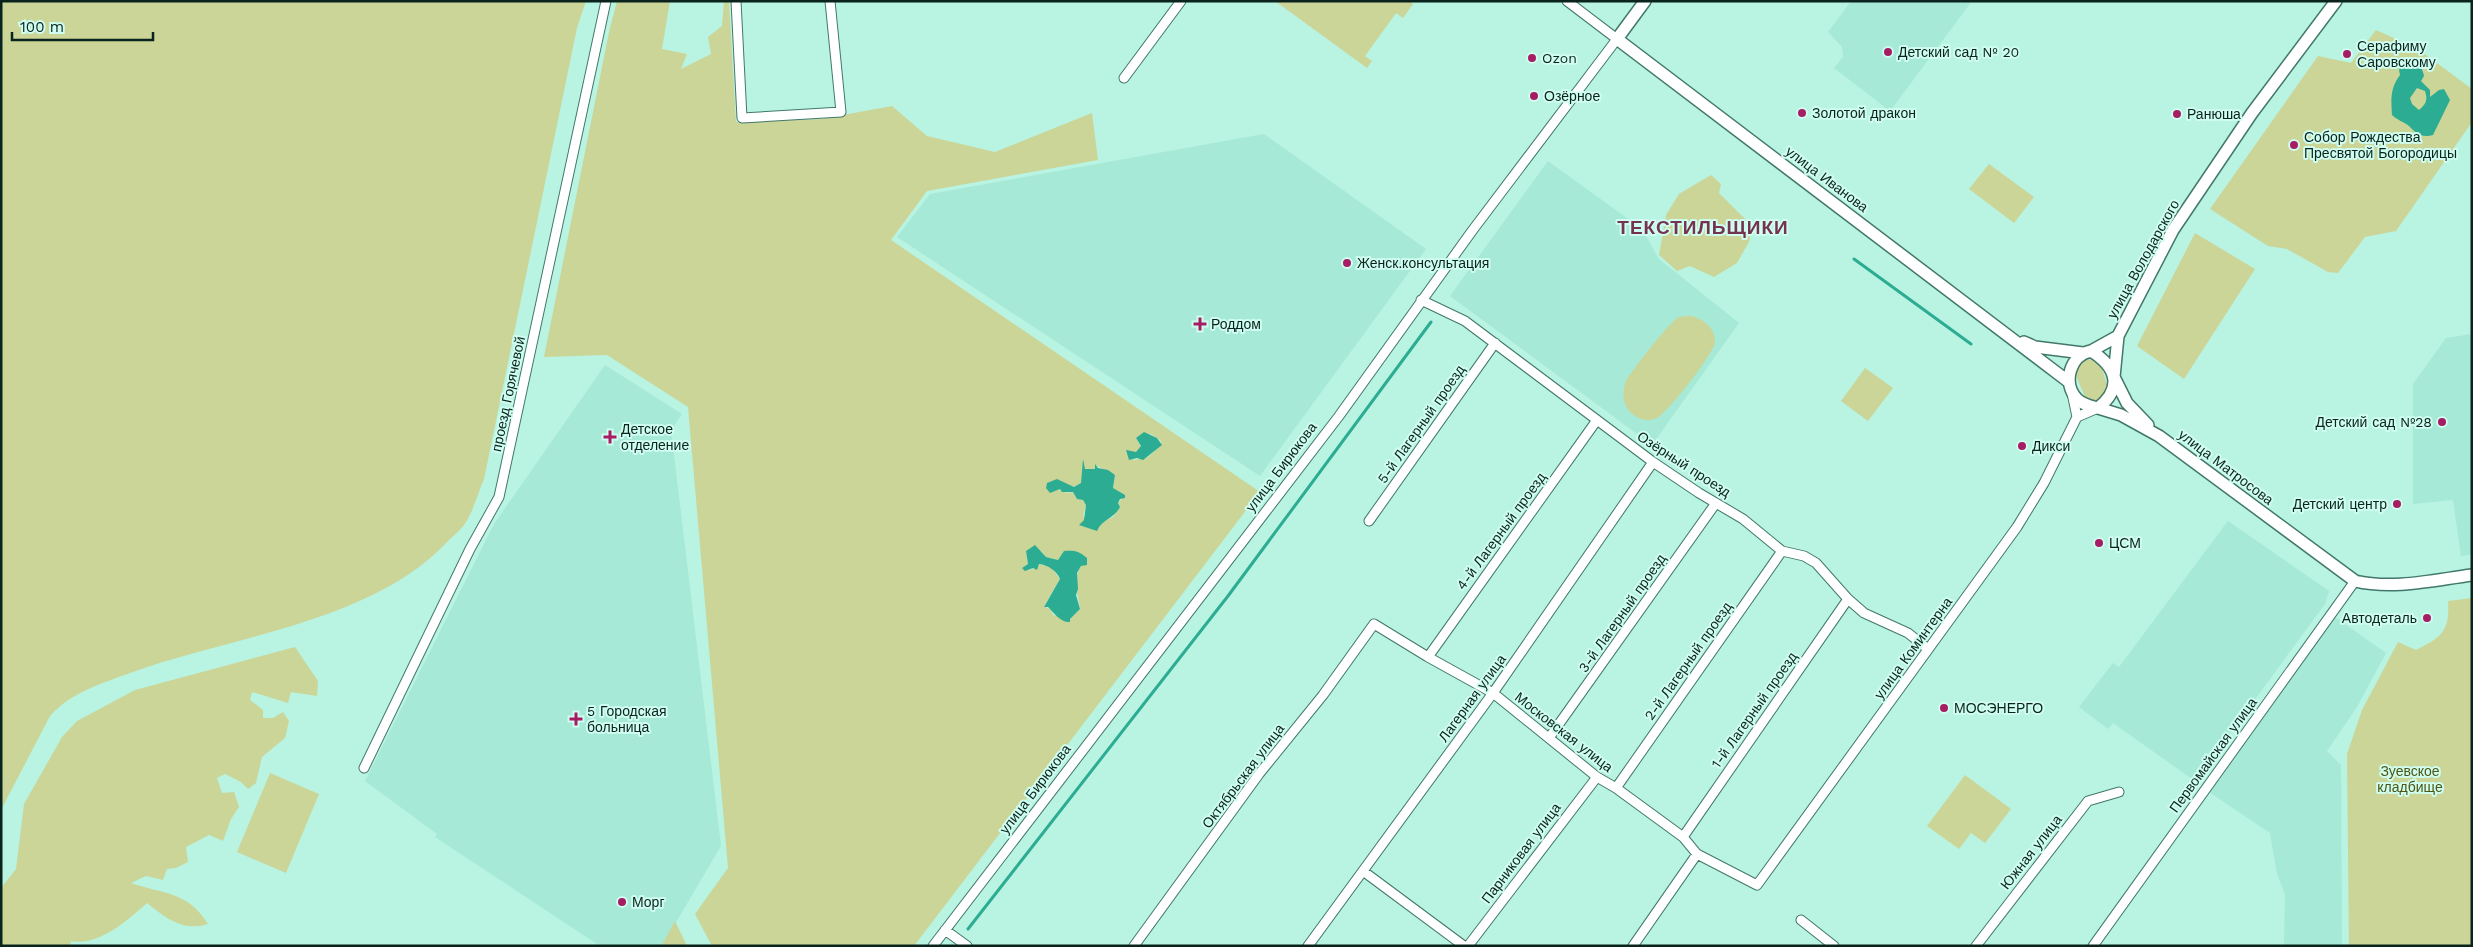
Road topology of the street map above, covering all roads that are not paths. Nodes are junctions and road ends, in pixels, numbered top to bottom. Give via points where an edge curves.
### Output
1 (606, 1) edge
2 (736, 1) edge
3 (830, 1) edge
4 (1181, 1) edge
5 (1567, 1) edge
6 (1645, 1) edge
7 (2336, 1) edge
8 (1617, 39) junction
9 (1124, 78) dead end
10 (1421, 300) junction
11 (2005, 332) junction
12 (2118, 336) junction
13 (1496, 344) junction
14 (2087, 352) junction
15 (2114, 377) junction
16 (2070, 386) junction
17 (2098, 408) junction
18 (2076, 418) junction
19 (1598, 420) junction
20 (2155, 433) junction
21 (1653, 462) junction
22 (1716, 503) junction
23 (1369, 521) dead end
24 (1782, 551) junction
25 (2472, 574) edge
26 (2355, 581) junction
27 (1848, 599) junction
28 (1374, 624) joint
29 (1928, 649) junction
30 (1428, 658) junction
31 (1493, 693) junction
32 (1549, 738) junction
33 (364, 768) dead end
34 (1596, 777) junction
35 (1616, 788) junction
36 (2119, 792) dead end
37 (1683, 837) junction
38 (1697, 854) junction
39 (1363, 871) junction
40 (1757, 885) joint
41 (1801, 920) dead end
42 (945, 930) junction
43 (933, 946) edge
44 (967, 946) edge
45 (1134, 946) edge
46 (1308, 946) edge
47 (1464, 946) edge
48 (1468, 946) edge
49 (1633, 946) edge
50 (1834, 946) edge
51 (1976, 946) edge
52 (2093, 946) edge

1 - 33 street, проезд Горячевой via 499,497 470,549
2 - 3 street via 742,118 841,112
4 - 9 street
5 - 8 street, улица Иванова
6 - 8 street, улица Бирюкова
7 - 12 street, улица Володарского via 2252,113 2173,230
8 - 10 street, улица Бирюкова
8 - 11 street, улица Иванова
10 - 13 street, Озёрный проезд via 1465,321
10 - 42 street, улица Бирюкова via 1339,416
11 - 14 street via 2035,347
11 - 16 street, улица Иванова
12 - 14 street, улица Володарского
12 - 15 street
13 - 19 street, Озёрный проезд
13 - 23 street, 5-й Лагерный проезд
14 - 15 street via 2101,358
14 - 16 street via 2072,365
15 - 17 street via 2109,400
15 - 20 street via 2127,403
16 - 17 street via 2084,404
16 - 18 street
17 - 18 street
17 - 20 street, улица Матросова via 2121,415
18 - 29 street, улица Коминтерна via 2044,483 2017,527
19 - 21 street, Озёрный проезд
19 - 30 street, 4-й Лагерный проезд
20 - 26 street, улица Матросова
21 - 22 street, Озёрный проезд
21 - 31 street, Лагерная улица
22 - 24 street, Озёрный проезд via 1743,519
22 - 32 street, 3-й Лагерный проезд
24 - 27 street, Озёрный проезд via 1804,556 1816,563
24 - 35 street, 2-й Лагерный проезд
25 - 26 street, улица Матросова via 2391,586
26 - 52 street, Первомайская улица
27 - 29 street, Озёрный проезд via 1864,613 1908,634
27 - 37 street, 1-й Лагерный проезд
28 - 30 street, Московская улица
28 - 45 street, Октябрьская улица via 1323,695 1259,774
29 - 40 street, улица Коминтерна
30 - 31 street, Московская улица
31 - 32 street, Московская улица
31 - 39 street, Лагерная улица
32 - 34 street, Московская улица
34 - 35 street, Московская улица
34 - 48 street, Парниковая улица
35 - 37 street, Московская улица
36 - 51 street, Южная улица via 2088,800
37 - 38 street, Московская улица
38 - 40 street, Московская улица
38 - 49 street
39 - 46 street, Лагерная улица
39 - 47 street
41 - 50 street
42 - 43 street, улица Бирюкова
42 - 44 street

